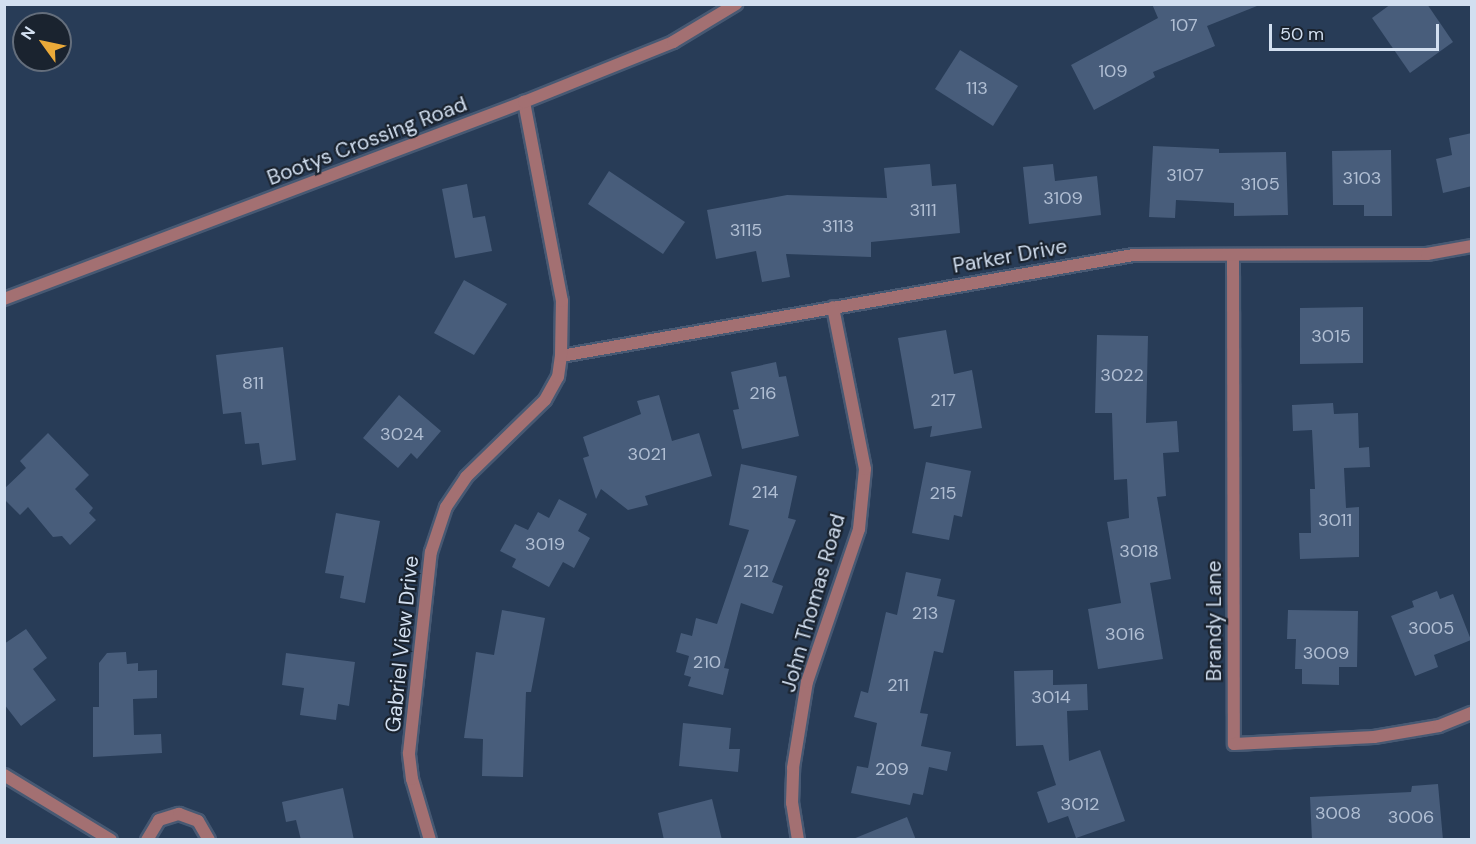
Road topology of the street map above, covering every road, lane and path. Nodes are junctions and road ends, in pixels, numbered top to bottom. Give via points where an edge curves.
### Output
1 (736, 4) edge
2 (524, 102) junction
3 (1472, 246) edge
4 (1233, 256) junction
5 (4, 299) edge
6 (833, 308) junction
7 (561, 356) junction
8 (1472, 713) edge
9 (4, 775) edge
10 (111, 840) edge
11 (147, 840) edge
12 (209, 840) edge
13 (430, 840) edge
14 (798, 840) edge

1 - 2 street, Bootys Crossing Road via 673,42
2 - 5 street, Bootys Crossing Road
2 - 7 street, Gabriel View Drive via 562,301
3 - 4 street, Parker Drive via 1427,254
4 - 6 street, Parker Drive via 1132,255
4 - 8 street, Brandy Lane via 1234,744 1374,737 1439,726
6 - 7 street, Parker Drive
6 - 14 street, John Thomas Road via 866,469 859,529 807,682 793,768 792,803
7 - 13 street, Gabriel View Drive via 558,377 545,400 466,477 446,507 430,552 409,753 412,779
9 - 10 street
11 - 12 street via 159,820 179,814 198,820

